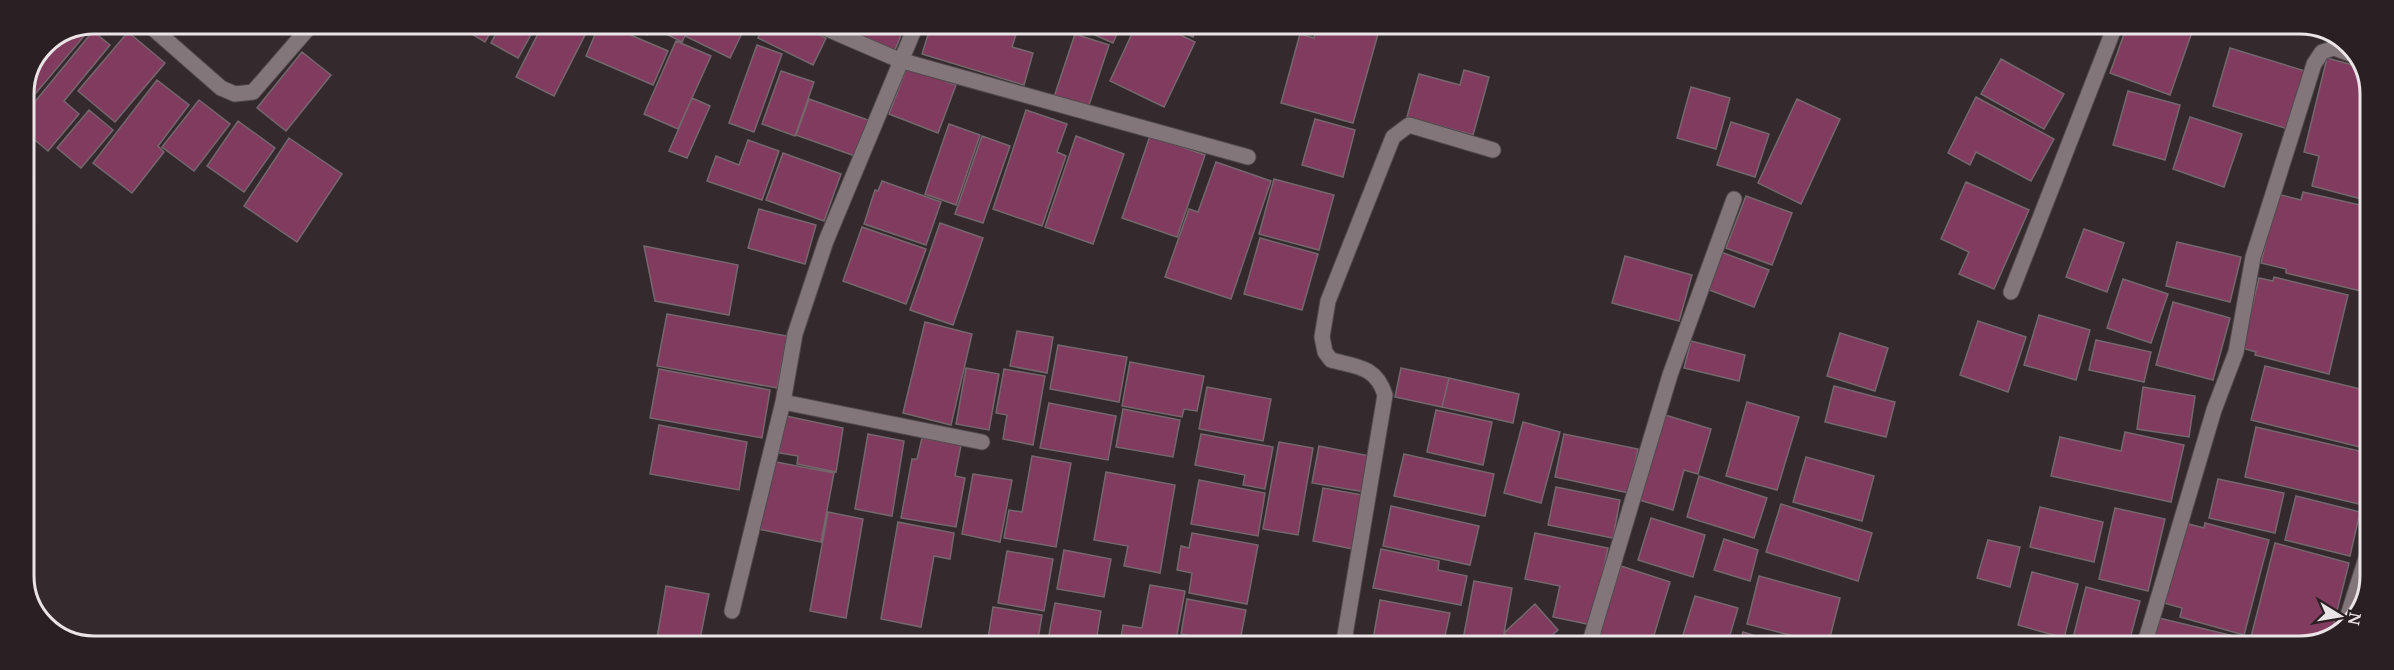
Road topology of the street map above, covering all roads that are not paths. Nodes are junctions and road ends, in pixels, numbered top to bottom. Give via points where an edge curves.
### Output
1 (159, 34) edge
2 (303, 34) edge
3 (839, 34) edge
4 (912, 34) edge
5 (2112, 34) edge
6 (2340, 50) edge
7 (899, 60) junction
8 (1493, 150) dead end
9 (1248, 157) dead end
10 (1734, 199) dead end
11 (2011, 292) dead end
12 (783, 402) junction
13 (982, 442) dead end
14 (2360, 579) edge
15 (2351, 605) edge
16 (732, 611) dead end
17 (1345, 636) edge
18 (1592, 636) edge
19 (2147, 636) edge

1 - 2 street via 221,88 235,94 253,92
3 - 7 street
4 - 7 street
5 - 11 street
6 - 19 street via 2322,52 2314,64 2253,257 2236,352 2214,410
7 - 9 street
7 - 12 street via 826,241 795,334
8 - 17 street via 1409,125 1393,137 1328,301 1322,337 1325,352 1331,360 1368,370 1380,378 1385,395
10 - 18 street via 1670,375
12 - 13 street
12 - 16 street
14 - 15 street

